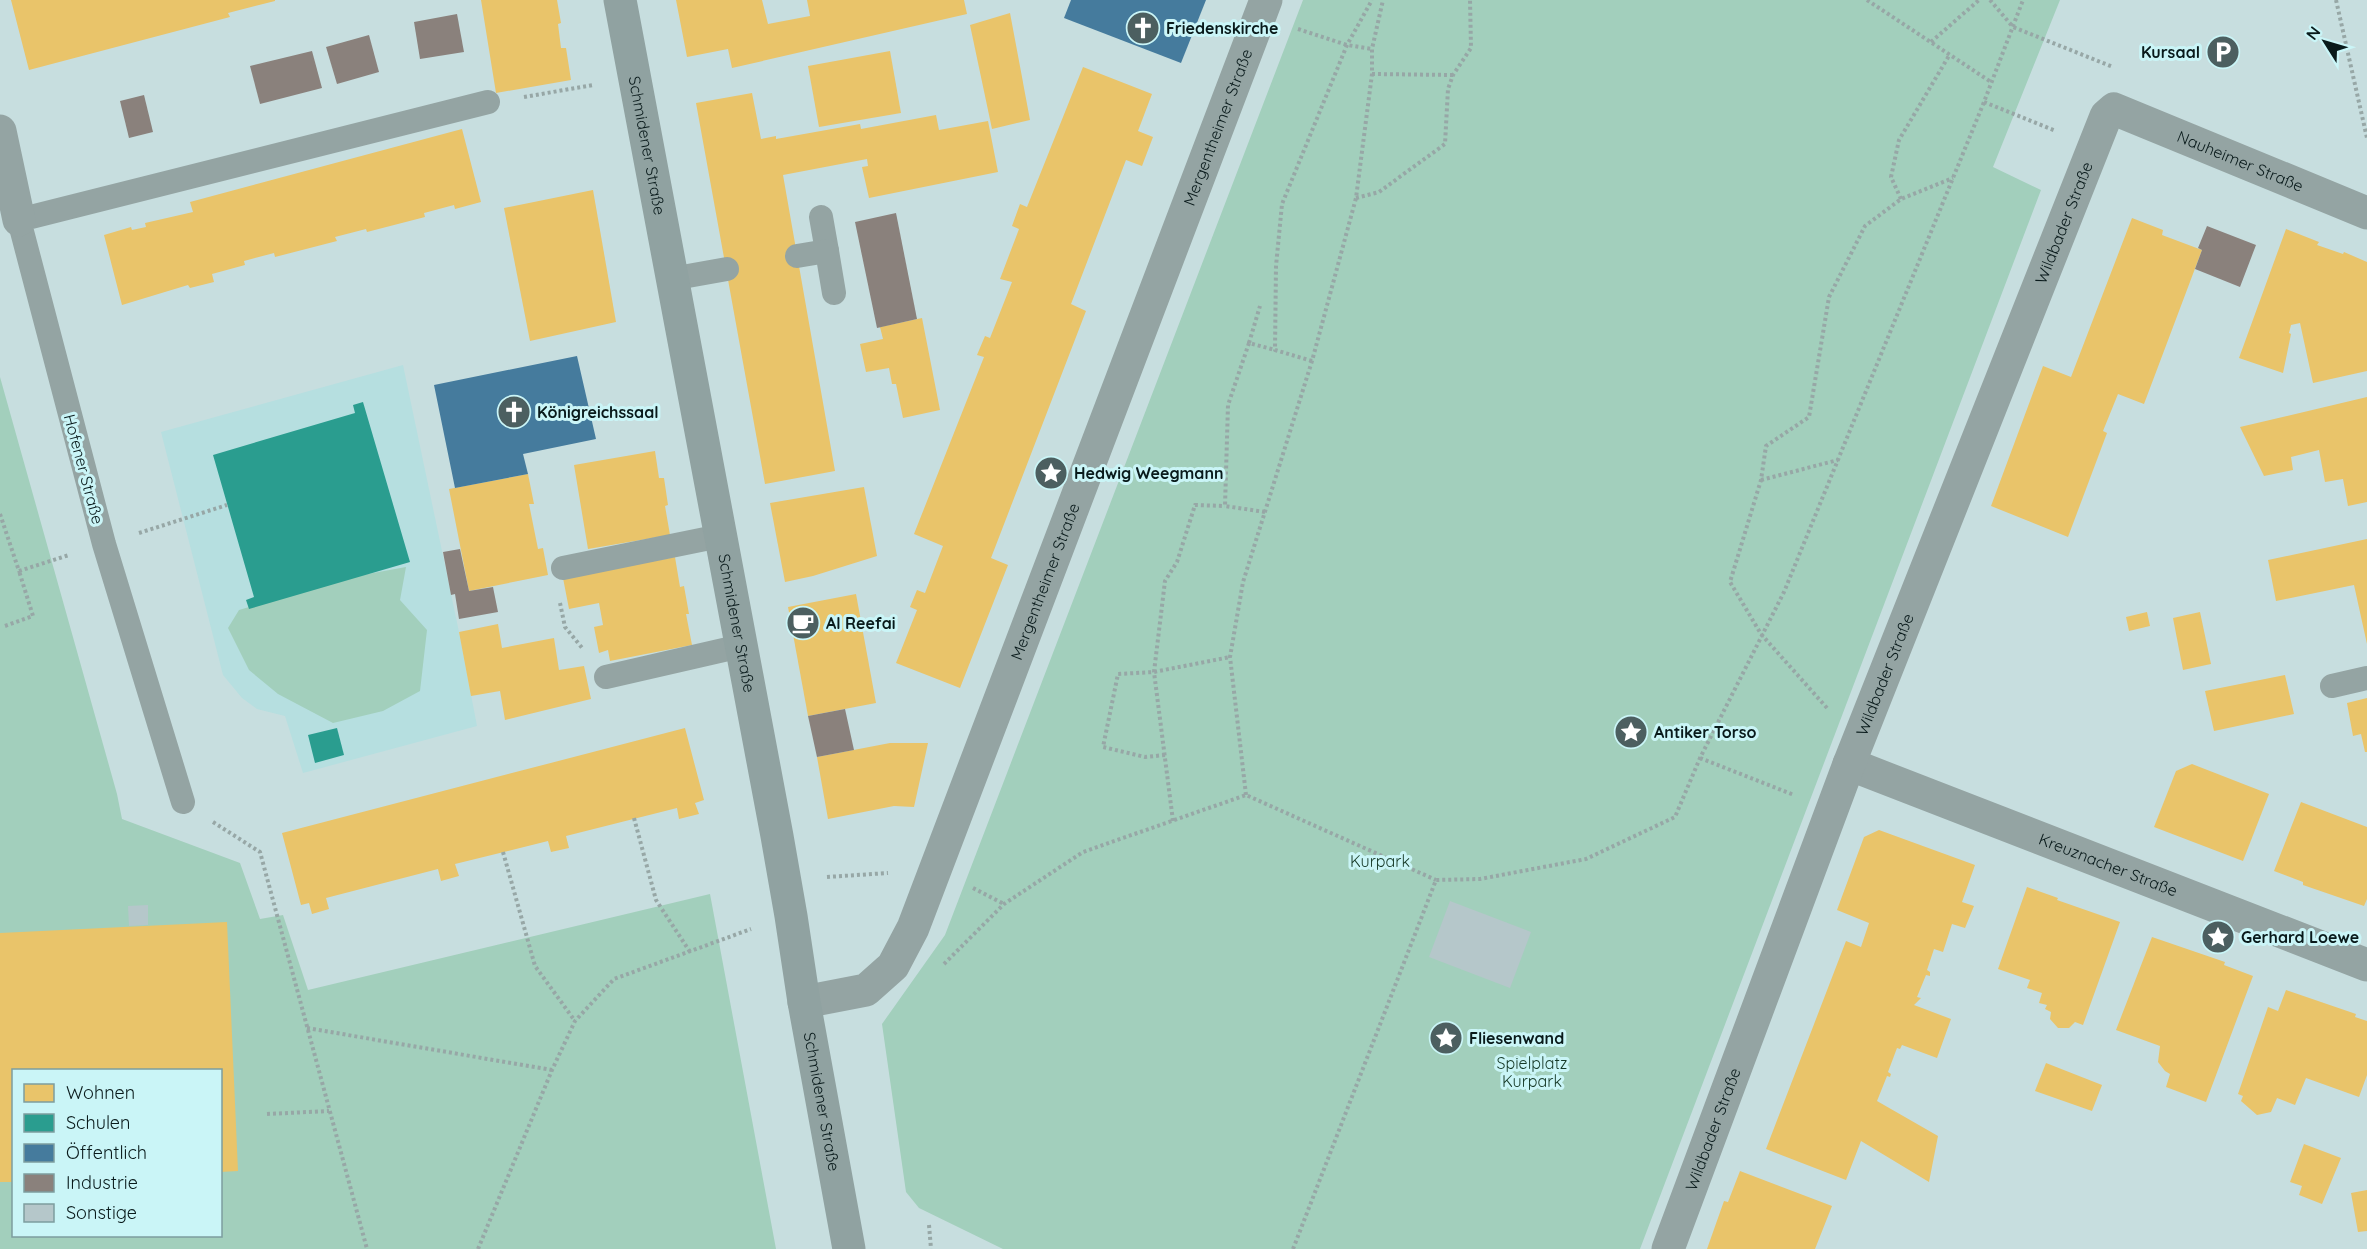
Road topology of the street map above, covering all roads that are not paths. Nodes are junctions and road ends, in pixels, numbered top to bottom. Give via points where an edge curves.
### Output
1 (620, 0) edge
2 (1263, 8) edge
3 (488, 102) road end
4 (2114, 109) joint
5 (0, 131) edge
6 (2367, 213) edge
7 (821, 217) dead end
8 (19, 220) junction
9 (827, 251) junction
10 (797, 256) dead end
11 (727, 269) dead end
12 (671, 279) junction
13 (834, 293) dead end
14 (720, 536) junction
15 (563, 568) road end
16 (741, 646) junction
17 (606, 677) road end
18 (2367, 678) edge
19 (2332, 686) dead end
20 (1849, 764) junction
21 (183, 802) road end
22 (2367, 965) edge
23 (804, 1002) junction
24 (849, 1249) edge
25 (1668, 1249) edge

1 - 12 main road, Schmidener Straße
2 - 23 street, Mergentheimer Straße via 913,927 893,966 866,990
3 - 8 lane
4 - 6 street, Nauheimer Straße
4 - 20 street, Wildbader Straße via 2106,116 2093,145
5 - 8 street, Hofener Straße
7 - 9 lane
8 - 21 lane, Hofener Straße via 104,544
9 - 10 lane
9 - 13 lane
11 - 12 lane
12 - 14 main road, Schmidener Straße
14 - 15 lane
14 - 16 main road, Schmidener Straße
16 - 17 lane
16 - 23 main road, Schmidener Straße via 792,916
18 - 19 lane
20 - 22 street, Kreuznacher Straße
20 - 25 street, Wildbader Straße
23 - 24 main road, Schmidener Straße

